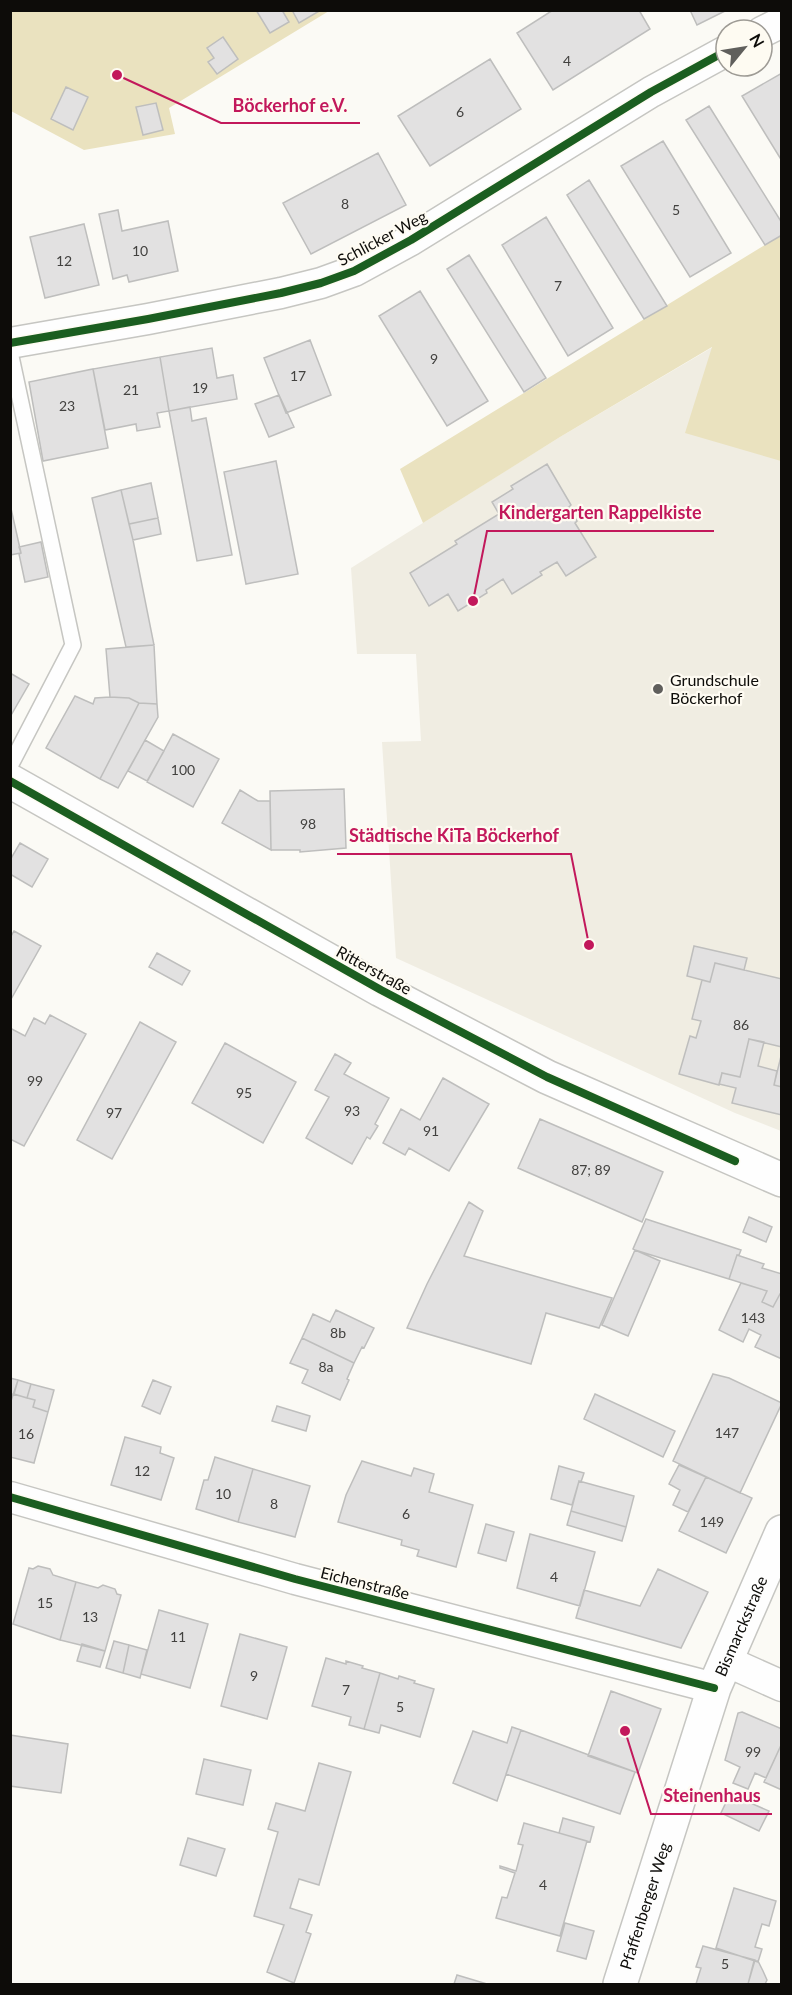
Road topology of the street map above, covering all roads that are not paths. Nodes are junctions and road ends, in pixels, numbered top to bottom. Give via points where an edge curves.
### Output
1 (714, 58) edge
2 (10, 343) edge
3 (10, 352) edge
4 (10, 766) edge
5 (10, 781) edge
6 (782, 1180) edge
7 (10, 1497) edge
8 (782, 1532) edge
9 (720, 1675) junction
10 (782, 1686) edge
11 (620, 1984) edge

1 - 2 street, Schlicker Weg via 354,271 281,293
3 - 4 lane via 73,645
5 - 6 main road, Ritterstraße via 381,990 546,1077
7 - 9 street, Eichenstraße via 295,1579
8 - 9 main road, Bismarckstraße
9 - 10 street, Eichenstraße
9 - 11 main road, Pfaffenberger Weg

